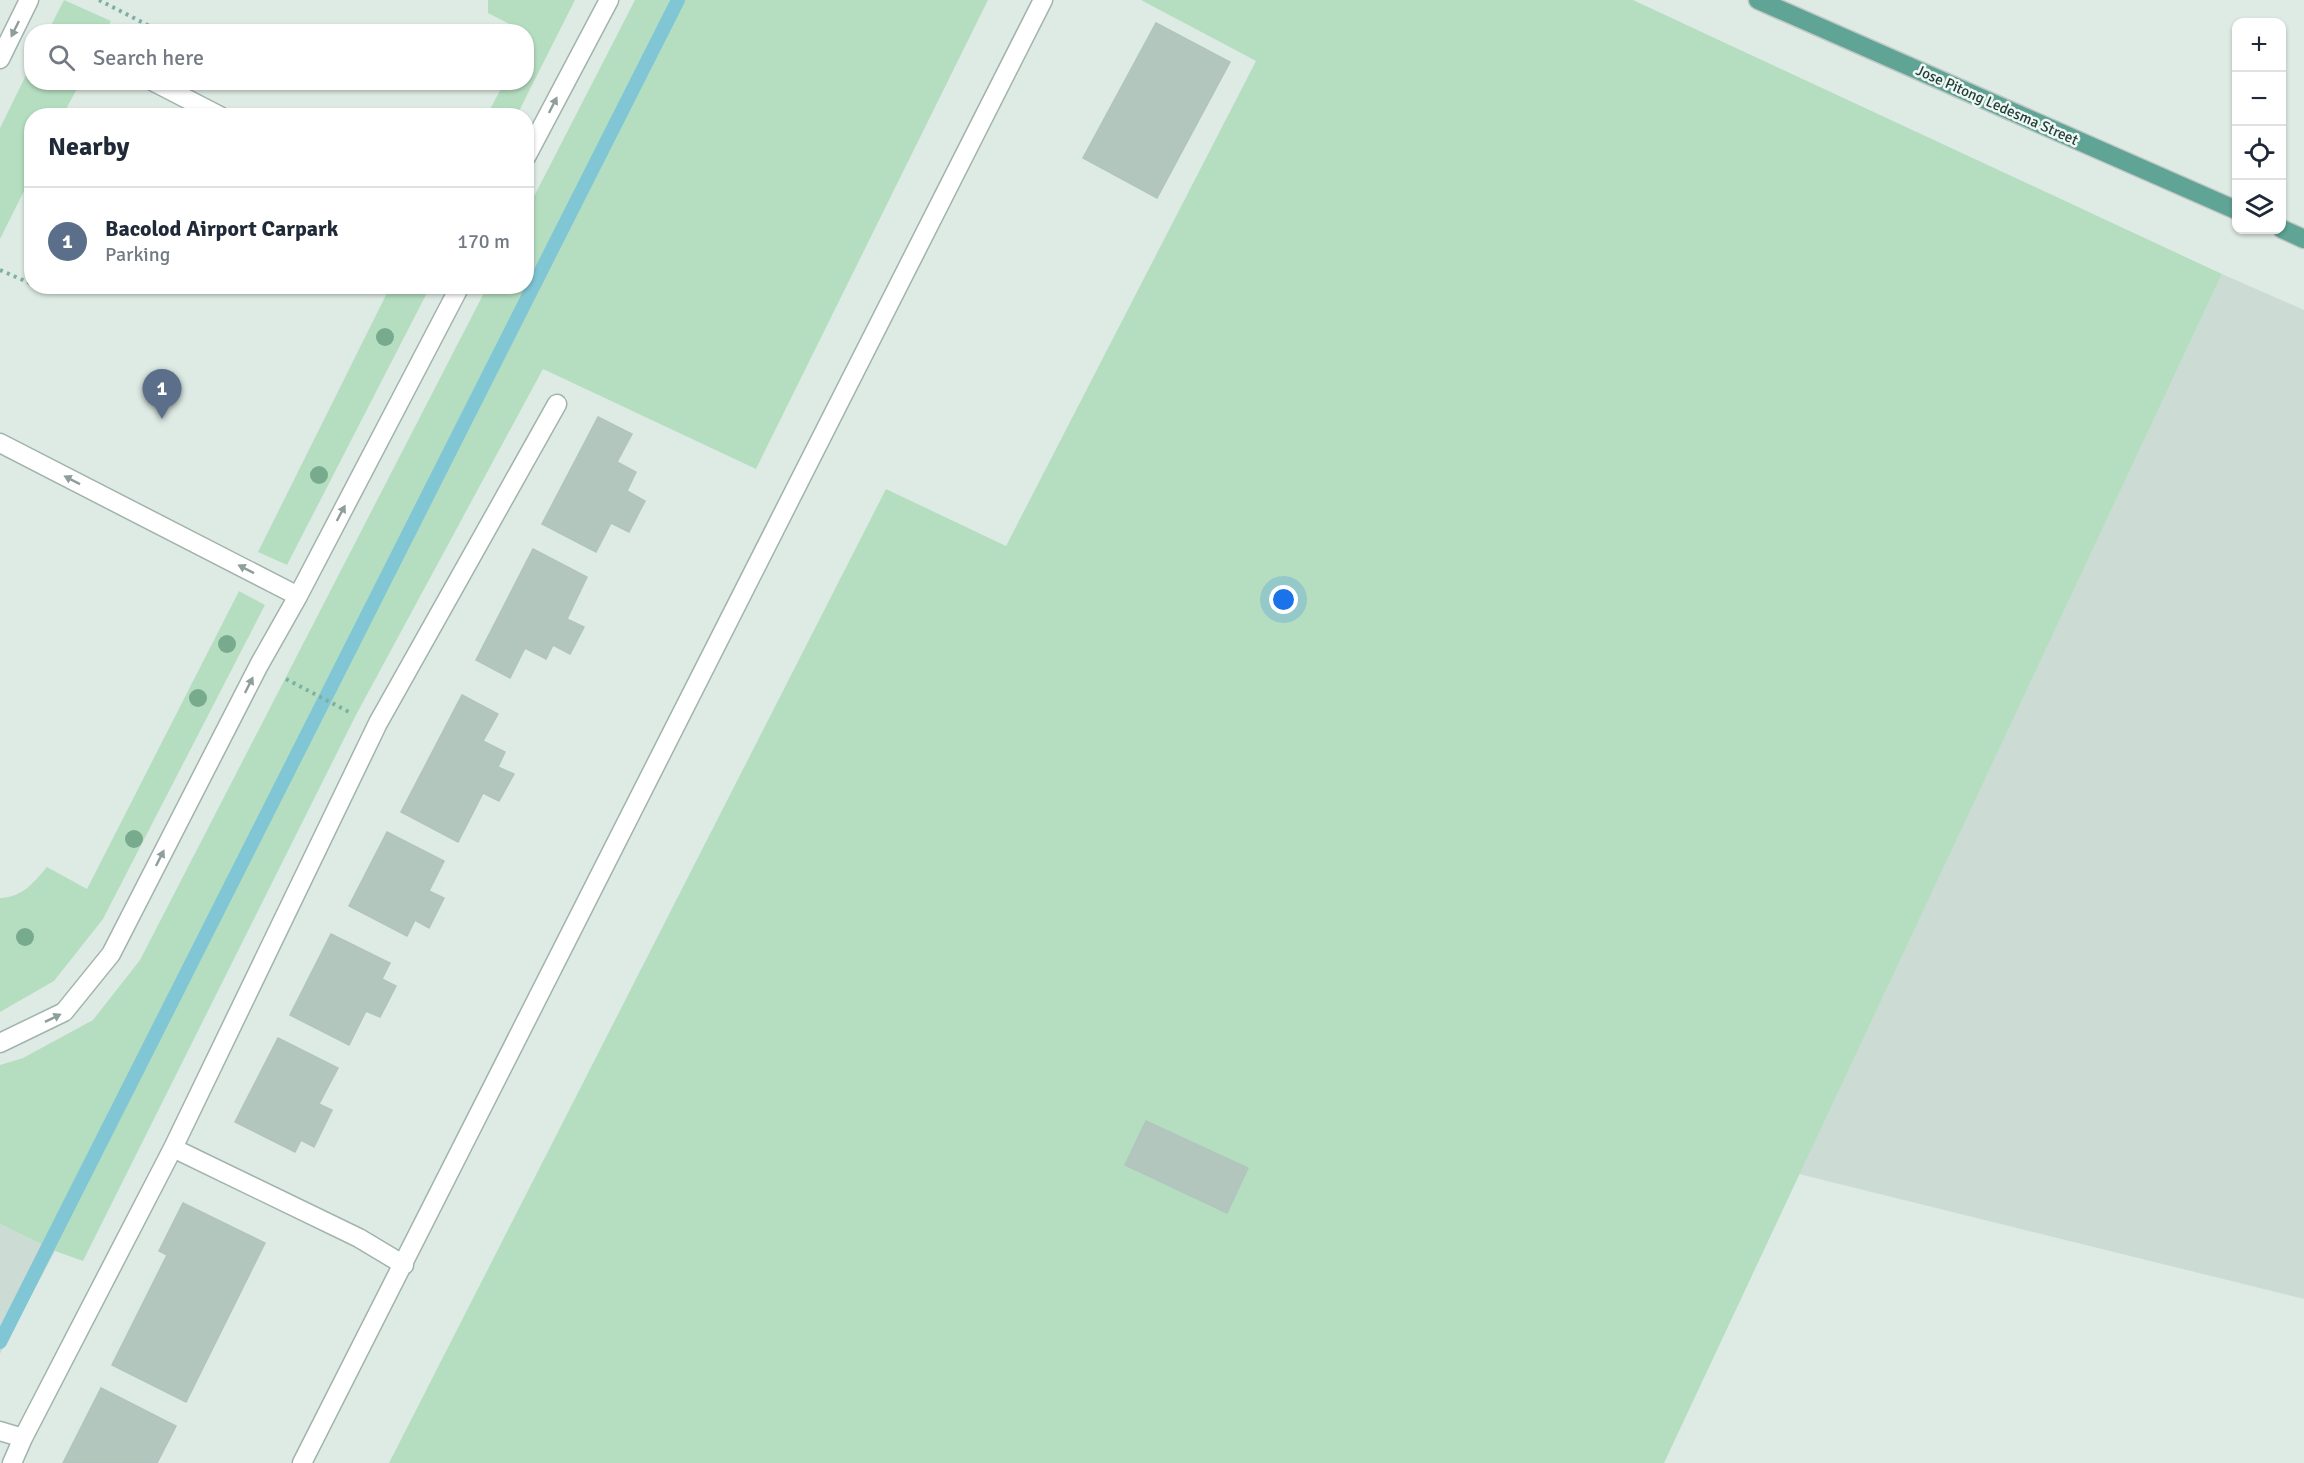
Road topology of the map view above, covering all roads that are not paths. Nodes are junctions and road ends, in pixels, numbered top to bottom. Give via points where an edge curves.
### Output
1 (29, 0) edge
2 (609, 0) edge
3 (1043, 0) edge
4 (1758, 0) edge
5 (0, 59) edge
6 (170, 90) edge
7 (204, 108) edge
8 (534, 142) edge
9 (2232, 208) edge
10 (2286, 231) edge
11 (2304, 239) edge
12 (456, 294) edge
13 (558, 404) dead end
14 (0, 443) edge
15 (298, 596) junction
16 (0, 1043) edge
17 (173, 1148) junction
18 (404, 1265) junction
19 (0, 1431) edge
20 (23, 1438) junction
21 (12, 1463) edge
22 (302, 1463) edge

1 -> 5 street
8 -> 2 street
3 - 18 street
4 - 9 main road, Jose Pitong Ledesma Street
6 - 7 street
10 - 11 main road
15 -> 12 street
13 - 17 street via 378,723
15 -> 14 street
16 -> 15 street via 64,1012 111,954
17 - 18 street via 360,1238
17 - 20 street
18 - 22 street
19 - 20 street
20 - 21 street

